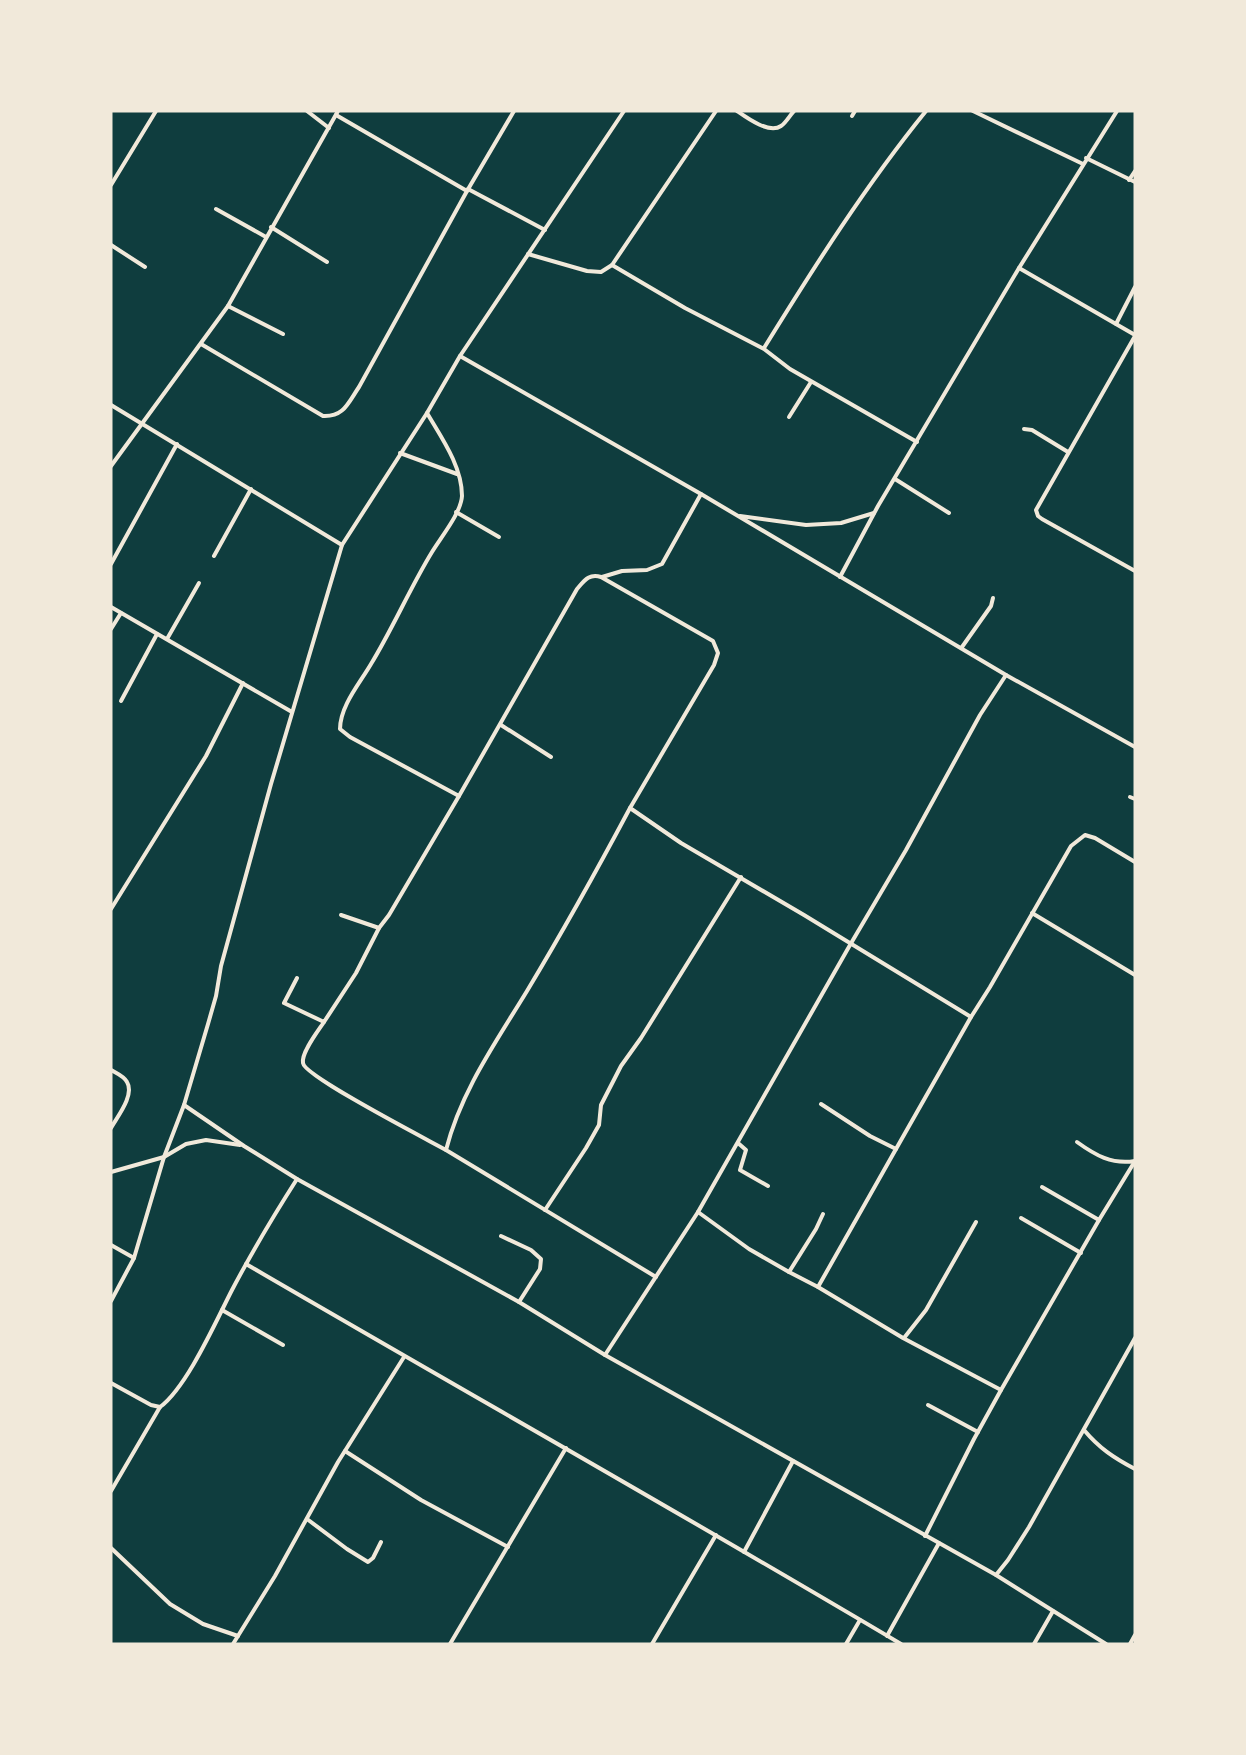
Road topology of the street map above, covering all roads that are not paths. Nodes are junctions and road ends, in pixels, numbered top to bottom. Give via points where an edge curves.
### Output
1 (156, 111) edge
2 (307, 111) edge
3 (514, 111) edge
4 (624, 111) edge
5 (716, 111) edge
6 (737, 111) edge
7 (794, 111) edge
8 (926, 111) edge
9 (973, 111) edge
10 (1117, 111) edge
11 (337, 113) edge
12 (329, 128) junction
13 (1086, 158) junction
14 (1083, 164) junction
15 (1135, 171) edge
16 (1129, 180) junction
17 (1135, 182) edge
18 (111, 185) edge
19 (467, 190) junction
20 (216, 209) dead end
21 (271, 227) junction
22 (544, 230) junction
23 (266, 237) junction
24 (111, 245) edge
25 (528, 254) junction
26 (327, 262) dead end
27 (612, 265) junction
28 (145, 267) dead end
29 (1019, 268) junction
30 (1135, 287) edge
31 (228, 306) junction
32 (1116, 324) junction
33 (283, 334) dead end
34 (1135, 335) edge
35 (201, 344) junction
36 (764, 349) junction
37 (460, 356) junction
38 (811, 382) junction
39 (111, 405) edge
40 (427, 412) junction
41 (789, 417) dead end
42 (142, 422) junction
43 (1024, 429) dead end
44 (916, 442) junction
45 (177, 444) junction
46 (1068, 452) junction
47 (400, 453) junction
48 (111, 466) edge
49 (458, 474) junction
50 (894, 479) junction
51 (251, 489) junction
52 (701, 494) junction
53 (456, 512) junction
54 (875, 513) junction
55 (949, 513) dead end
56 (736, 515) junction
57 (499, 537) dead end
58 (342, 545) junction
59 (214, 556) dead end
60 (111, 564) edge
61 (1135, 571) edge
62 (601, 577) junction
63 (840, 577) junction
64 (199, 583) dead end
65 (993, 598) dead end
66 (111, 607) edge
67 (121, 613) junction
68 (111, 629) edge
69 (157, 634) junction
70 (167, 639) junction
71 (962, 647) junction
72 (1006, 675) junction
73 (243, 683) junction
74 (121, 701) dead end
75 (292, 712) junction
76 (501, 725) junction
77 (1135, 747) edge
78 (551, 757) dead end
79 (459, 796) junction
80 (1130, 797) dead end
81 (1135, 799) edge
82 (630, 808) junction
83 (1135, 862) edge
84 (741, 877) junction
85 (111, 909) edge
86 (1032, 913) junction
87 (341, 915) dead end
88 (379, 928) junction
89 (850, 945) junction
90 (1135, 975) edge
91 (297, 978) dead end
92 (970, 1017) junction
93 (324, 1022) junction
94 (111, 1070) edge
95 (821, 1104) dead end
96 (184, 1105) junction
97 (111, 1128) edge
98 (1077, 1142) dead end
99 (738, 1143) junction
100 (244, 1146) junction
101 (896, 1149) junction
102 (446, 1150) junction
103 (164, 1157) junction
104 (1135, 1161) edge
105 (111, 1172) edge
106 (297, 1179) junction
107 (768, 1186) dead end
108 (1042, 1187) dead end
109 (545, 1210) junction
110 (698, 1212) junction
111 (823, 1214) dead end
112 (1021, 1218) dead end
113 (1099, 1220) junction
114 (976, 1222) dead end
115 (501, 1236) dead end
116 (111, 1245) edge
117 (1081, 1253) junction
118 (134, 1258) junction
119 (246, 1264) junction
120 (789, 1272) junction
121 (656, 1277) junction
122 (818, 1287) junction
123 (111, 1301) edge
124 (519, 1302) junction
125 (222, 1310) junction
126 (903, 1338) junction
127 (1135, 1338) edge
128 (283, 1345) dead end
129 (605, 1355) junction
130 (404, 1357) junction
131 (111, 1383) edge
132 (1001, 1390) junction
133 (928, 1405) dead end
134 (160, 1407) junction
135 (1084, 1430) junction
136 (978, 1432) junction
137 (566, 1449) junction
138 (345, 1451) junction
139 (793, 1461) junction
140 (1135, 1469) edge
141 (111, 1491) edge
142 (307, 1519) junction
143 (716, 1535) junction
144 (926, 1536) junction
145 (381, 1542) dead end
146 (939, 1543) junction
147 (508, 1547) junction
148 (111, 1548) edge
149 (744, 1552) junction
150 (996, 1575) junction
151 (1053, 1611) junction
152 (860, 1620) junction
153 (238, 1635) junction
154 (887, 1635) junction
155 (1135, 1635) edge
156 (233, 1644) edge
157 (450, 1644) edge
158 (652, 1644) edge
159 (846, 1644) edge
160 (901, 1644) edge
161 (1034, 1644) edge
162 (1106, 1644) edge
163 (1131, 1644) edge

1 - 18 street
2 - 12 street
3 - 19 street
4 - 22 street
5 - 27 street
6 - 7 street via 772,128 781,126
8 - 36 street via 810,274
9 - 14 street
10 - 13 street
11 - 12 street
11 - 19 street
12 - 21 street
13 - 14 street
13 - 16 street
14 - 29 street
15 - 16 street
16 - 17 street
19 - 22 street
19 - 35 street via 359,387 334,416 323,416
20 - 23 street
21 - 23 street
21 - 26 street
22 - 25 street
23 - 31 street
24 - 28 street
25 - 27 street via 587,271 601,272
25 - 37 street
27 - 36 street
29 - 32 street
29 - 44 street
30 - 32 street
31 - 33 street
31 - 35 street
32 - 34 street
34 - 46 street
35 - 42 street
36 - 38 street
37 - 40 street
37 - 52 street
38 - 41 street
38 - 44 street
39 - 42 street
40 - 47 street
40 - 49 street
42 - 45 street
42 - 48 street
43 - 46 street
44 - 50 street
45 - 51 street
45 - 60 street
46 - 61 street via 1036,513
47 - 49 street
47 - 58 street
49 - 53 street via 462,499
50 - 54 street
50 - 55 street
51 - 58 street
51 - 59 street
52 - 56 street
52 - 62 street via 662,564
53 - 57 street
53 - 79 street via 352,696 340,720 340,729
54 - 56 street via 841,523 806,525
54 - 63 street
56 - 63 street
58 - 75 street
62 - 76 street via 587,577 577,589
62 - 82 street via 713,640 718,654
63 - 71 street
64 - 70 street
65 - 71 street
66 - 67 street
67 - 68 street
67 - 69 street
69 - 70 street
69 - 74 street
70 - 73 street
71 - 72 street
72 - 77 street
72 - 89 street
73 - 75 street
73 - 85 street via 206,756
75 - 96 street
76 - 78 street
76 - 79 street
79 - 88 street
80 - 81 street
82 - 84 street
82 - 102 street via 465,1094
83 - 86 street via 1085,835 1071,846
84 - 89 street
84 - 109 street via 621,1066 586,1148
86 - 90 street
86 - 92 street
87 - 88 street
88 - 93 street
89 - 92 street
89 - 99 street
91 - 93 street via 284,1003
92 - 101 street
93 - 102 street via 304,1055 304,1067
94 - 97 street via 129,1086
95 - 101 street
96 - 100 street
96 - 103 street
98 - 104 street via 1112,1161
99 - 107 street via 746,1150 740,1170
99 - 110 street
100 - 103 street via 206,1140 186,1144
100 - 106 street
101 - 122 street
102 - 109 street
103 - 105 street
103 - 118 street
104 - 113 street
106 - 119 street
106 - 124 street
108 - 113 street
109 - 121 street
110 - 120 street
110 - 121 street
111 - 120 street
112 - 117 street
113 - 117 street
114 - 126 street via 926,1310
115 - 124 street via 541,1259 540,1269
116 - 118 street
117 - 132 street
118 - 123 street
119 - 125 street
119 - 130 street
120 - 122 street
121 - 129 street
122 - 126 street
124 - 129 street
125 - 128 street
125 - 134 street via 189,1371
126 - 132 street
127 - 135 street
129 - 139 street
130 - 137 street
130 - 138 street
131 - 134 street
132 - 136 street
133 - 136 street
134 - 141 street
135 - 140 street via 1098,1447
135 - 150 street via 1029,1527
136 - 144 street
137 - 143 street
137 - 147 street
138 - 142 street
138 - 147 street via 421,1500
139 - 144 street
139 - 149 street
142 - 145 street via 368,1562
142 - 153 street
143 - 149 street
143 - 158 street
144 - 146 street
146 - 150 street
146 - 154 street
147 - 157 street
148 - 153 street via 170,1604 203,1624
149 - 152 street
150 - 151 street
151 - 161 street
151 - 162 street
152 - 154 street
152 - 159 street
153 - 156 street
154 - 160 street
155 - 163 street

